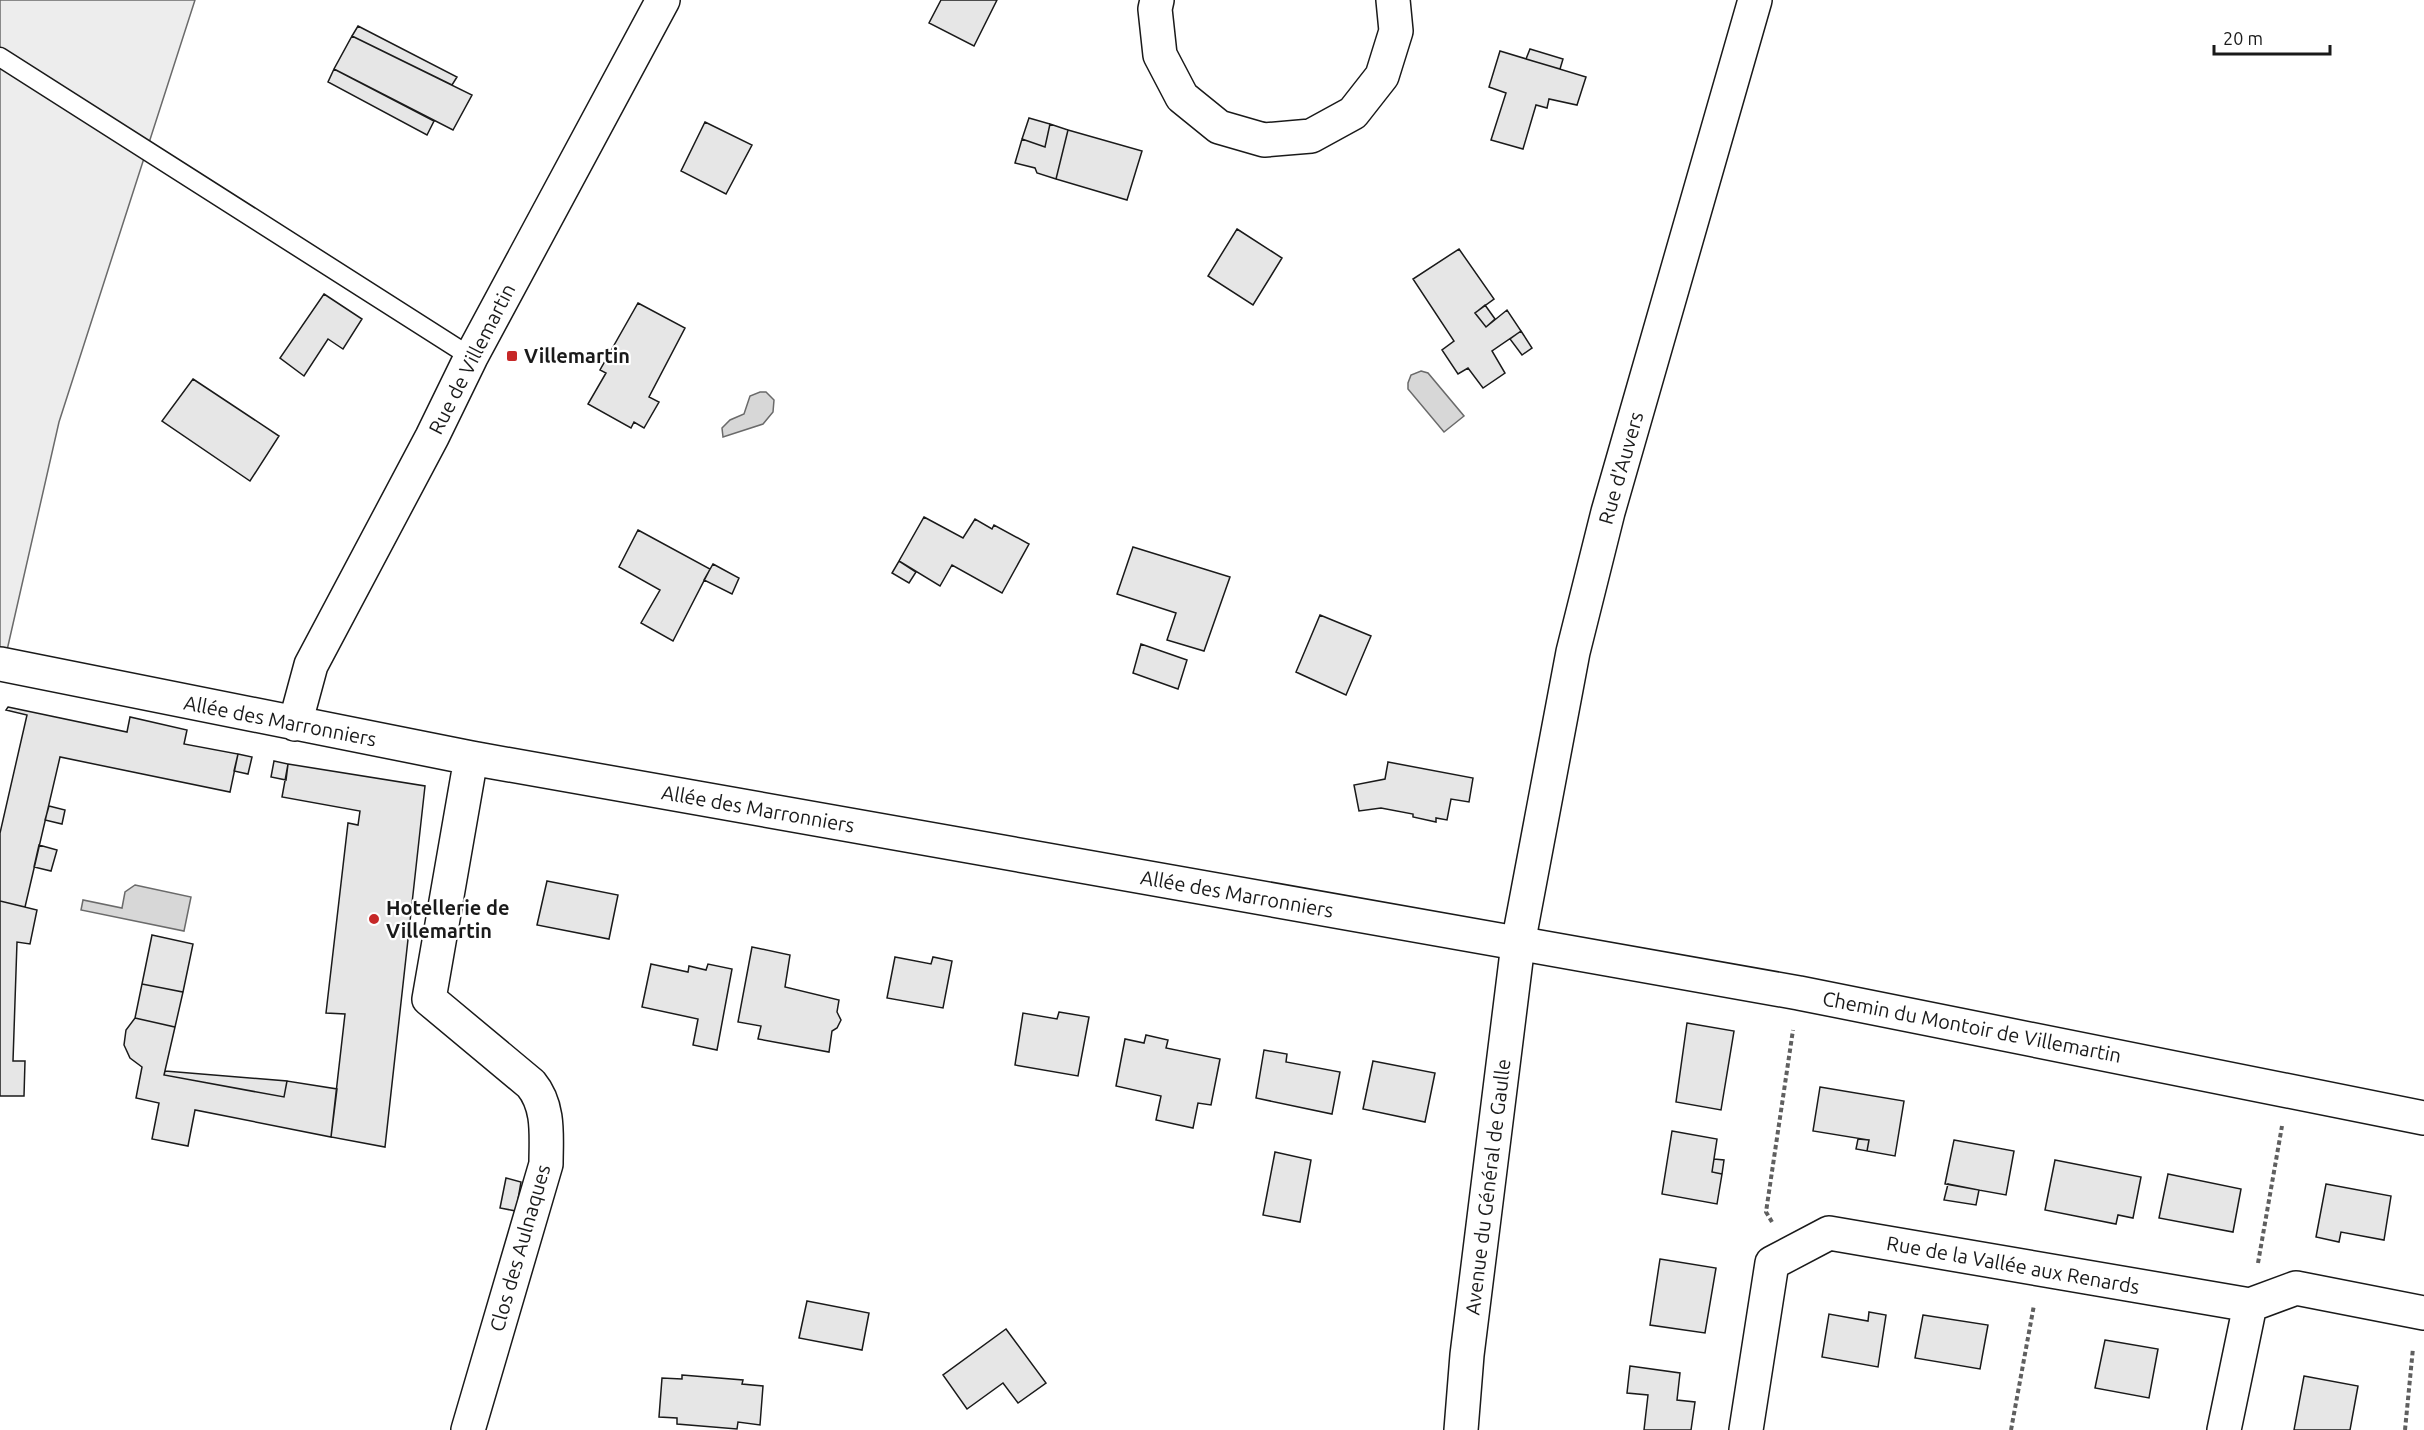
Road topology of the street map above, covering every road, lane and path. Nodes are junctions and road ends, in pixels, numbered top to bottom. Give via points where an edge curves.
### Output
1 (663, 0) edge
2 (1157, 0) edge
3 (1393, 0) edge
4 (1755, 0) edge
5 (0, 57) edge
6 (471, 357) junction
7 (0, 664) edge
8 (296, 724) junction
9 (471, 758) junction
10 (1518, 944) junction
11 (1799, 993) junction
12 (2289, 1090) junction
13 (2424, 1118) edge
14 (1792, 1252) junction
15 (2041, 1269) junction
16 (2250, 1305) junction
17 (2420, 1312) edge
18 (468, 1430) edge
19 (1461, 1430) edge
20 (1746, 1430) edge
21 (2011, 1430) edge
22 (2224, 1430) edge
23 (2406, 1430) edge

1 - 6 street, Rue de Villemartin
2 - 3 street via 1160,55 1182,97 1219,127 1264,140 1311,136 1353,113 1382,76 1396,31
4 - 10 street, Rue d'Auvers via 1605,523 1573,652
5 - 6 lane
6 - 8 street, Rue de Villemartin via 311,665
7 - 8 street, Allée des Marronniers
8 - 9 street, Allée des Marronniers
9 - 10 street, Allée des Marronniers
9 - 18 street, Clos des Aulnaques via 429,999 531,1084 540,1094 547,1122 546,1164
10 - 11 street, Chemin du Montoir de Villemartin
10 - 19 street, Avenue du Général de Gaulle
11 - 12 street, Chemin du Montoir de Villemartin
11 - 14 path via 1766,1212
12 - 13 street, Chemin du Montoir de Villemartin
12 - 16 path
14 - 15 street, Rue de la Vallée aux Renards via 1829,1233
14 - 20 street, Rue de la Vallée aux Renards via 1772,1263
15 - 16 street, Rue de la Vallée aux Renards
15 - 21 path
16 - 17 street via 2296,1288
16 - 22 street
17 - 23 path

